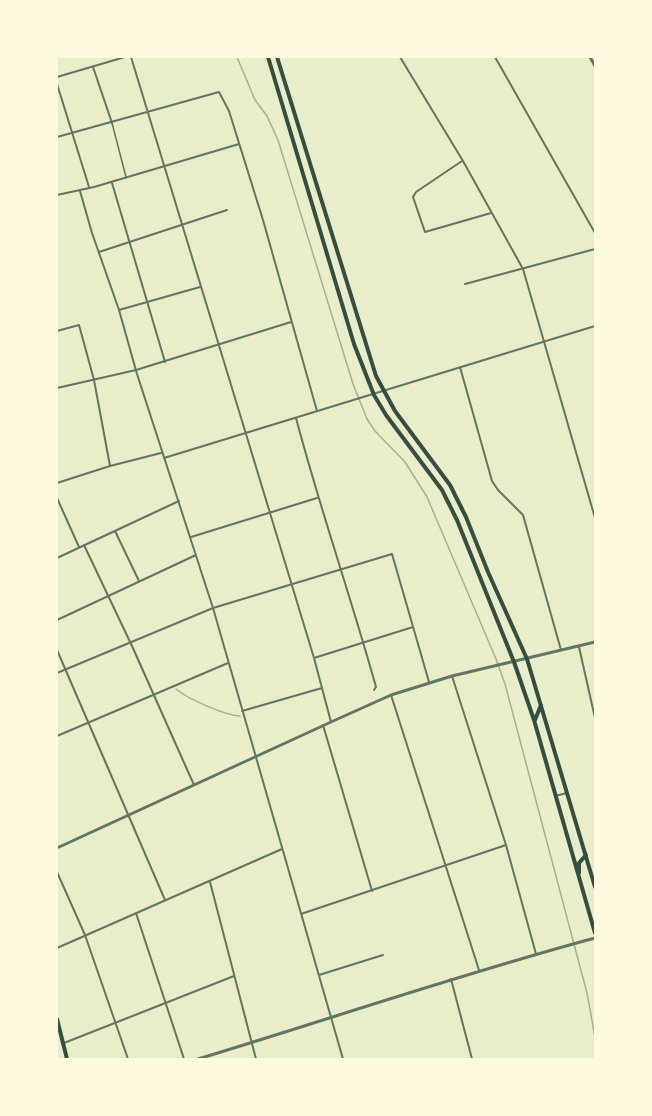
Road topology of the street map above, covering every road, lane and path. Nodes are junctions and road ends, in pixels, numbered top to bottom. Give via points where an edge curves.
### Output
1 (125, 57) edge
2 (131, 57) edge
3 (268, 57) edge
4 (277, 57) edge
5 (400, 57) edge
6 (495, 57) edge
7 (590, 57) edge
8 (279, 64) junction
9 (595, 66) edge
10 (93, 67) junction
11 (271, 67) junction
12 (57, 77) edge
13 (57, 84) edge
14 (148, 112) junction
15 (112, 123) junction
16 (73, 135) junction
17 (57, 137) edge
18 (239, 144) junction
19 (463, 160) junction
20 (165, 166) junction
21 (126, 178) junction
22 (111, 182) junction
23 (89, 189) junction
24 (80, 191) junction
25 (57, 195) edge
26 (227, 210) dead end
27 (491, 213) junction
28 (182, 225) junction
29 (328, 227) junction
30 (319, 230) junction
31 (595, 233) edge
32 (129, 241) junction
33 (595, 249) edge
34 (99, 252) junction
35 (523, 269) junction
36 (465, 284) dead end
37 (201, 287) junction
38 (148, 302) junction
39 (119, 310) junction
40 (292, 322) junction
41 (595, 326) edge
42 (57, 331) edge
43 (544, 341) junction
44 (219, 345) junction
45 (165, 362) junction
46 (460, 367) junction
47 (136, 370) junction
48 (94, 381) junction
49 (57, 388) edge
50 (384, 391) junction
51 (374, 395) junction
52 (317, 411) junction
53 (296, 418) junction
54 (246, 434) junction
55 (162, 453) junction
56 (164, 458) junction
57 (110, 466) junction
58 (57, 483) edge
59 (57, 498) edge
60 (318, 498) junction
61 (180, 501) junction
62 (270, 513) junction
63 (466, 517) junction
64 (595, 518) edge
65 (457, 520) junction
66 (115, 531) junction
67 (191, 537) junction
68 (84, 545) junction
69 (79, 548) junction
70 (197, 555) junction
71 (57, 558) edge
72 (339, 569) junction
73 (139, 581) junction
74 (291, 584) junction
75 (107, 596) junction
76 (213, 608) junction
77 (57, 620) edge
78 (413, 627) junction
79 (129, 642) junction
80 (363, 642) junction
81 (595, 642) edge
82 (579, 646) junction
83 (57, 650) edge
84 (561, 650) junction
85 (314, 658) junction
86 (526, 659) junction
87 (513, 662) junction
88 (228, 663) junction
89 (66, 669) junction
90 (57, 673) edge
91 (452, 676) junction
92 (430, 683) junction
93 (322, 688) junction
94 (374, 690) dead end
95 (153, 694) junction
96 (391, 695) junction
97 (541, 704) junction
98 (242, 711) junction
99 (595, 718) edge
100 (90, 722) junction
101 (331, 722) junction
102 (535, 722) junction
103 (323, 725) junction
104 (57, 736) edge
105 (255, 757) junction
106 (194, 785) junction
107 (568, 793) junction
108 (555, 796) junction
109 (130, 816) junction
110 (506, 845) junction
111 (57, 848) edge
112 (282, 849) junction
113 (586, 855) junction
114 (445, 866) junction
115 (57, 872) edge
116 (579, 878) junction
117 (210, 881) junction
118 (595, 887) edge
119 (372, 891) junction
120 (165, 900) junction
121 (136, 913) junction
122 (301, 914) junction
123 (85, 935) junction
124 (595, 936) edge
125 (57, 948) edge
126 (536, 954) junction
127 (383, 955) dead end
128 (479, 970) junction
129 (318, 975) junction
130 (234, 976) junction
131 (451, 979) junction
132 (166, 1003) junction
133 (57, 1018) edge
134 (331, 1019) junction
135 (117, 1023) junction
136 (64, 1043) junction
137 (251, 1043) junction
138 (67, 1059) edge
139 (128, 1059) edge
140 (184, 1059) edge
141 (198, 1059) edge
142 (256, 1059) edge
143 (343, 1059) edge
144 (472, 1059) edge

1 - 10 street
2 - 14 street
3 - 11 main road
4 - 8 main road
5 - 19 street
6 - 31 street
7 - 9 street
8 - 11 main road
8 - 29 main road
10 - 12 street
10 - 15 street
11 - 30 main road
13 - 16 street
14 - 15 street
14 - 18 street via 219,92
14 - 20 street
15 - 16 street
15 - 21 lane
16 - 17 street
16 - 23 street
18 - 20 street
18 - 40 street
19 - 27 street
19 - 27 street via 413,197 425,232
20 - 21 street
20 - 28 street
21 - 22 street
22 - 23 street
22 - 32 street
23 - 24 street
24 - 25 street
24 - 34 street
26 - 28 street
27 - 35 street
28 - 32 street
28 - 37 street
29 - 30 main road
29 - 50 main road
30 - 51 main road
32 - 34 street
32 - 38 street
33 - 35 street
34 - 39 street
35 - 36 street
35 - 43 street
37 - 38 street
37 - 44 street
38 - 39 street
38 - 45 street
39 - 47 street
40 - 44 street
40 - 52 street
41 - 43 street
42 - 48 street via 79,325
43 - 46 street
43 - 64 street
44 - 45 street
44 - 54 street
45 - 47 street
46 - 50 street
46 - 84 street via 492,481 523,515
47 - 48 street
47 - 55 street
48 - 49 street
48 - 57 street
50 - 51 street
50 - 63 main road via 450,485
51 - 52 street
51 - 65 main road via 442,490
52 - 53 street
53 - 54 street
53 - 60 street
54 - 56 street
54 - 62 street
55 - 56 street
55 - 57 street
56 - 61 street
57 - 58 street
59 - 69 street
60 - 62 street
60 - 72 street
61 - 66 street
61 - 67 street
62 - 67 street
62 - 74 street
63 - 65 street
63 - 86 main road
65 - 87 main road
66 - 68 street
66 - 73 street
67 - 70 street
68 - 69 street
68 - 75 street
69 - 71 street
70 - 73 street
70 - 76 street
72 - 74 street
72 - 78 street via 392,554
72 - 80 street
73 - 75 street
74 - 76 street
74 - 85 street
75 - 77 street
75 - 79 street
76 - 79 street
76 - 88 street
78 - 80 street
78 - 92 street
79 - 89 street
79 - 95 street
80 - 85 street
80 - 94 street
81 - 82 street
82 - 84 street
82 - 99 street
83 - 89 street
84 - 86 street
85 - 93 street
86 - 87 street
86 - 97 main road
87 - 91 street
87 - 102 main road
88 - 95 street
88 - 98 street
89 - 90 street
89 - 100 street
91 - 92 street
91 - 110 street
92 - 96 street
93 - 98 street
93 - 101 street
95 - 100 street
95 - 106 street
96 - 101 street
96 - 114 street
97 - 102 main road
97 - 107 main road
98 - 105 street
100 - 104 street
100 - 109 street
101 - 103 street
102 - 108 main road
103 - 105 street
103 - 119 street
105 - 106 street
105 - 112 street
106 - 109 street
107 - 108 street
107 - 113 main road
108 - 116 main road
109 - 111 street
109 - 120 street
110 - 114 street
110 - 126 street
112 - 117 street
112 - 122 street
113 - 116 main road via 579,863
113 - 118 main road
114 - 119 street
114 - 128 street
115 - 123 street
116 - 124 main road
117 - 120 street
117 - 130 street
119 - 122 street
120 - 121 street
121 - 123 street
121 - 132 street
122 - 129 street
123 - 125 street
123 - 135 street
124 - 126 street
126 - 128 street
127 - 129 street
128 - 131 street
129 - 134 street
130 - 132 street
130 - 137 street
131 - 134 street
131 - 144 street
132 - 135 street
132 - 140 street
133 - 136 main road
134 - 137 street
134 - 143 street
135 - 136 street
135 - 139 street
136 - 138 main road
137 - 141 street
137 - 142 street

